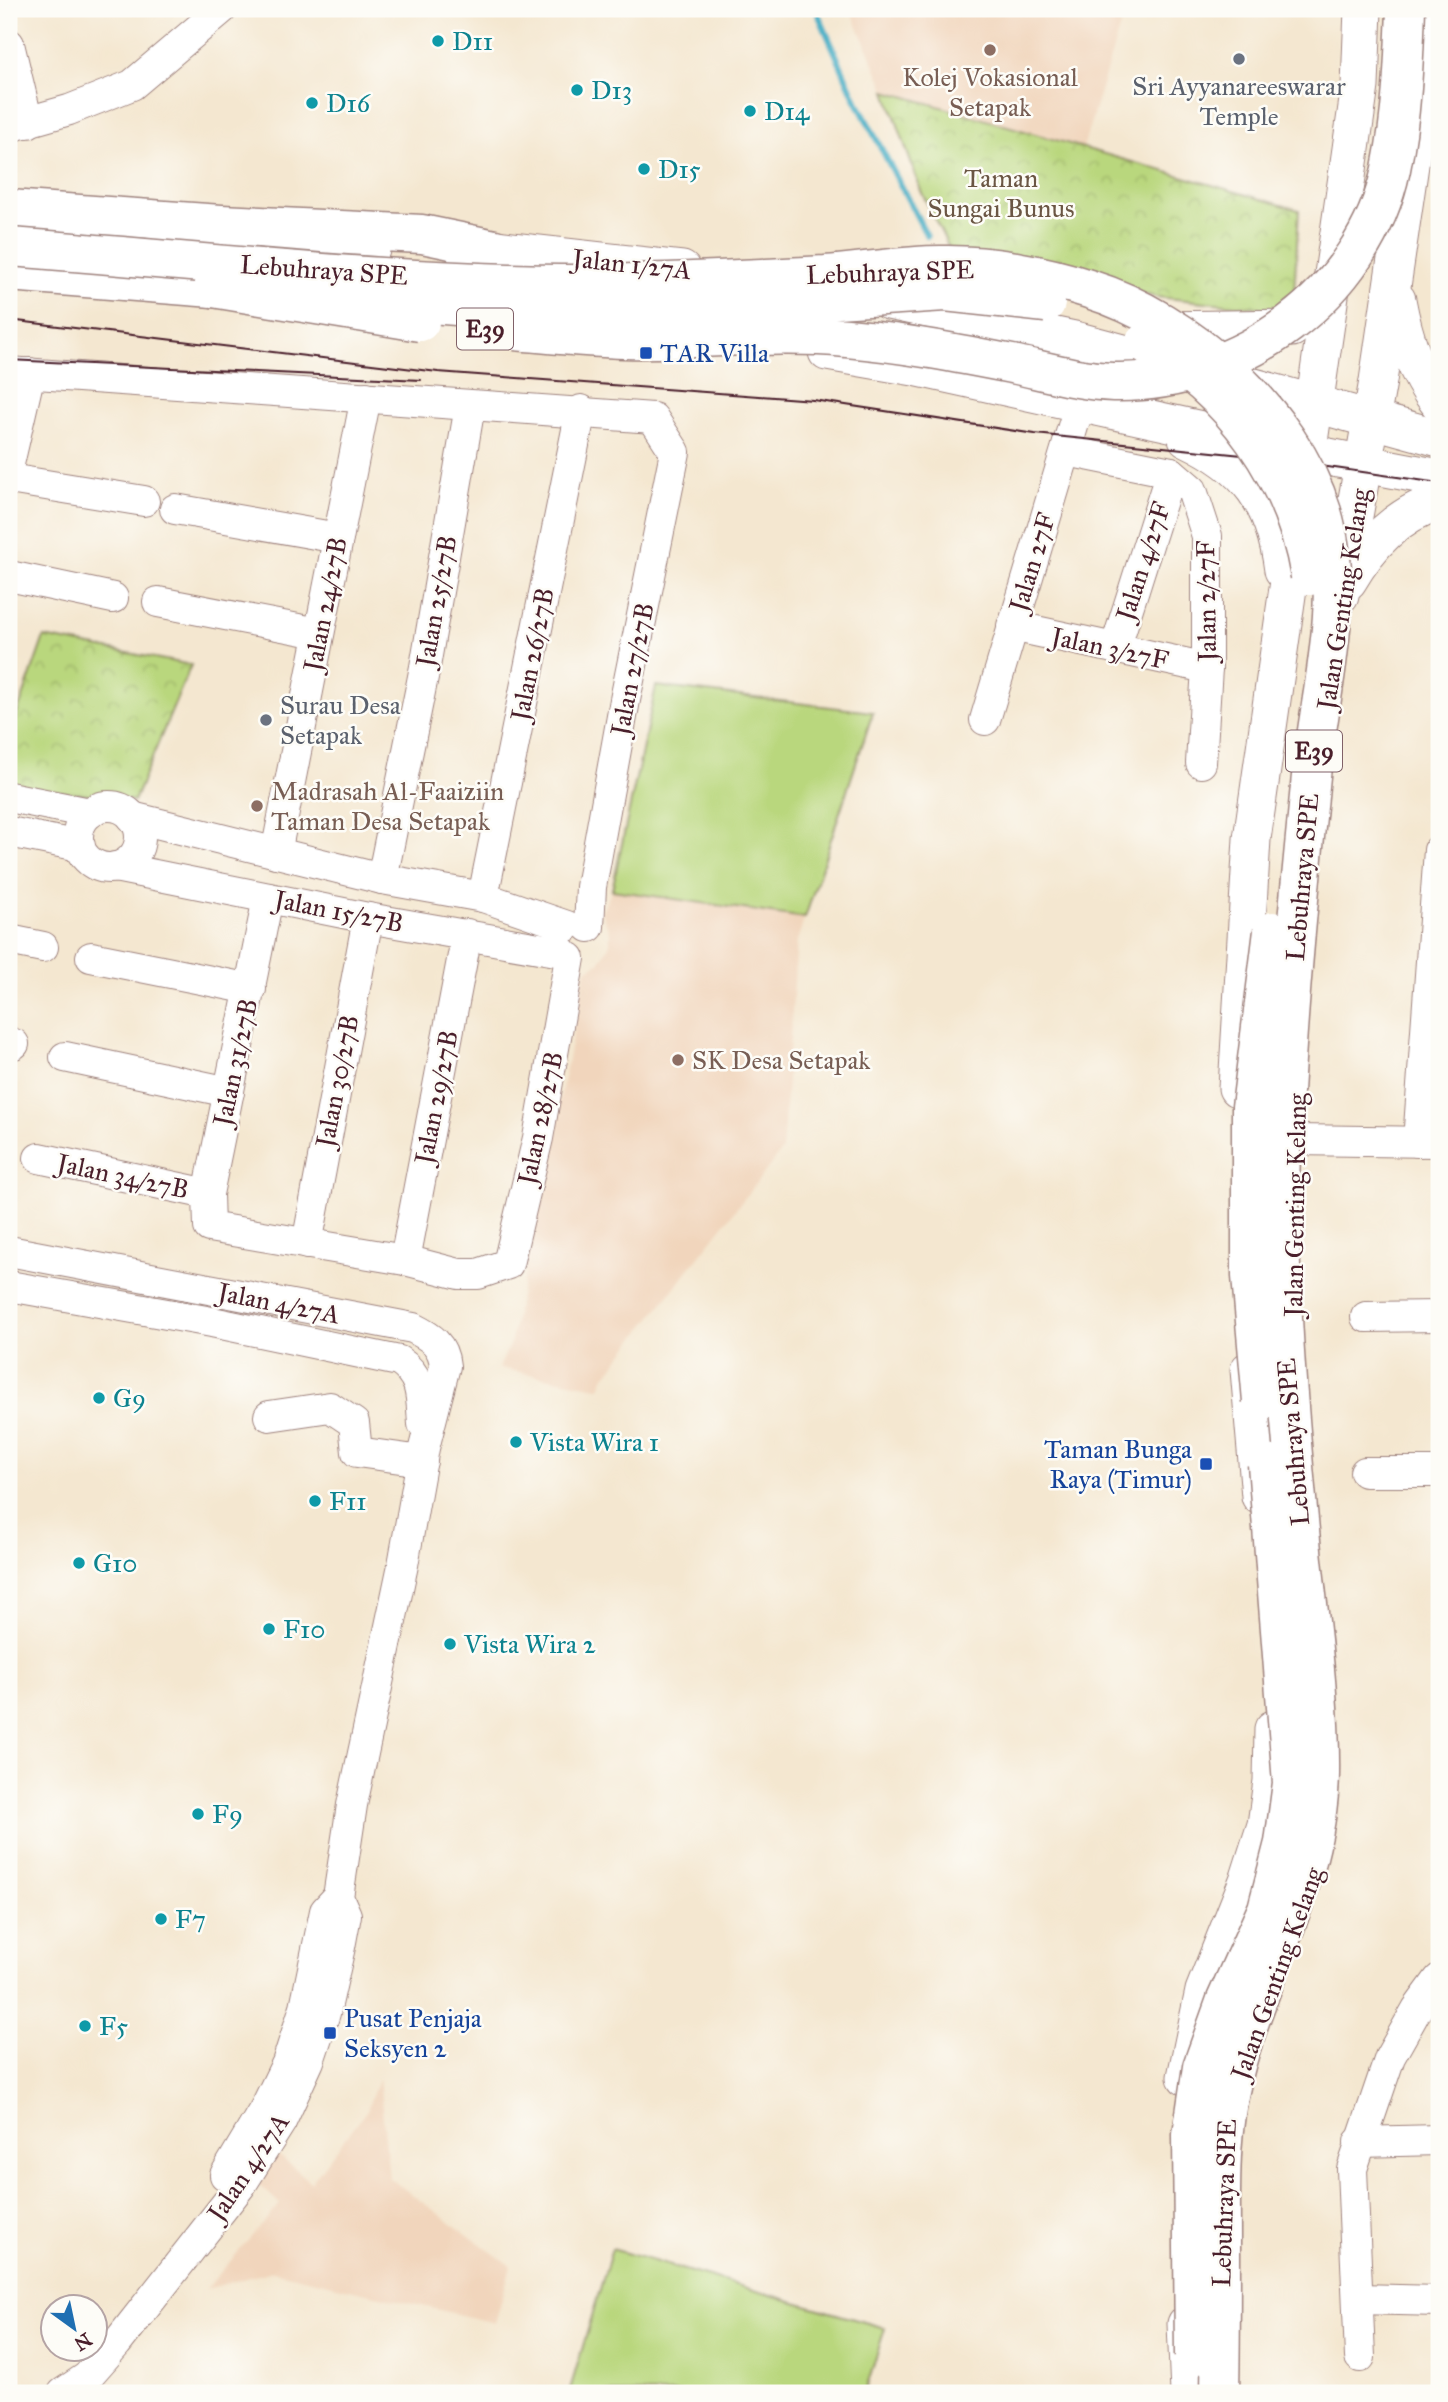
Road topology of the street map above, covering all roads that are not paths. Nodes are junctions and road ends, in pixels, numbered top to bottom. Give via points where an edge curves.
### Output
1 (222, 9) edge
2 (1363, 9) edge
3 (1406, 9) edge
4 (1433, 9) edge
5 (9, 44) edge
6 (18, 125) edge
7 (9, 209) edge
8 (9, 234) edge
9 (9, 247) edge
10 (495, 249) junction
11 (9, 272) edge
12 (1393, 278) junction
13 (9, 285) edge
14 (213, 288) junction
15 (1329, 306) junction
16 (1074, 340) junction
17 (19, 372) edge
18 (1244, 384) junction
19 (366, 397) junction
20 (1080, 403) junction
21 (1439, 403) edge
22 (1314, 405) junction
23 (470, 406) junction
24 (581, 410) junction
25 (1136, 416) junction
26 (1371, 418) junction
27 (1236, 438) junction
28 (1439, 438) edge
29 (1067, 451) junction
30 (1307, 453) junction
31 (9, 464) edge
32 (1364, 464) junction
33 (1171, 472) junction
34 (1439, 478) edge
35 (9, 479) edge
36 (144, 500) dead end
37 (1439, 501) edge
38 (175, 509) dead end
39 (338, 538) junction
40 (9, 576) edge
41 (1286, 592) junction
42 (1339, 597) junction
43 (113, 598) dead end
44 (158, 602) dead end
45 (1012, 626) junction
46 (319, 633) junction
47 (1115, 649) junction
48 (1208, 668) junction
49 (985, 720) dead end
50 (1201, 763) dead end
51 (9, 797) edge
52 (90, 813) junction
53 (132, 817) junction
54 (9, 832) edge
55 (79, 846) junction
56 (1439, 850) edge
57 (276, 853) junction
58 (115, 867) junction
59 (382, 878) junction
60 (483, 897) junction
61 (268, 898) junction
62 (368, 918) junction
63 (467, 934) junction
64 (9, 940) edge
65 (574, 945) junction
66 (43, 947) dead end
67 (91, 957) dead end
68 (251, 989) junction
69 (65, 1057) dead end
70 (229, 1092) junction
71 (1294, 1140) junction
72 (1429, 1142) edge
73 (39, 1158) dead end
74 (208, 1194) junction
75 (307, 1244) junction
76 (9, 1251) edge
77 (405, 1260) junction
78 (9, 1286) edge
79 (1439, 1316) edge
80 (1366, 1317) dead end
81 (269, 1416) dead end
82 (423, 1455) junction
83 (1365, 1472) dead end
84 (1439, 1472) edge
85 (1249, 1878) junction
86 (338, 1897) junction
87 (1308, 1898) junction
88 (1439, 1979) edge
89 (1439, 2140) edge
90 (1359, 2142) junction
91 (1359, 2300) junction
92 (1439, 2301) edge
93 (108, 2323) edge
94 (1360, 2357) dead end
95 (76, 2364) edge
96 (55, 2393) edge
97 (63, 2393) edge
98 (1189, 2393) edge
99 (1195, 2393) edge
100 (1220, 2393) edge
101 (1235, 2393) edge

1 - 6 street via 132,85
2 - 15 main road, Jalan Genting Kelang via 1360,86
3 - 14 highway, E39, bridge via 1391,171 1369,231 1328,290 1275,336 1211,367 1150,382 1082,380 937,349 846,338 760,334 625,340 569,336 374,317
4 - 12 main road, Jalan Genting Kelang
5 - 6 street
7 - 10 highway via 422,234
8 - 10 main road, Jalan 1/27A via 79,241 407,251
9 - 100 highway, Lebuhraya SPE / E39, bridge via 577,284 807,276 942,265 997,269 1093,289 1163,322 1216,359 1286,439 1320,504 1335,572 1312,769 1282,1113 1281,1268 1287,1391 1318,1711 1320,1782 1310,1850 1294,1908 1250,2017 1221,2133
10 - 16 main road, Jalan 1/27A via 717,273 875,299
11 - 14 highway, Lebuhraya SPE / E39
12 - 21 main road via 1410,351
12 - 26 main road, Jalan Genting Kelang
13 - 20 main road via 424,311 763,342 914,367
14 - 99 highway, Lebuhraya SPE / E39, bridge via 470,307 651,311 945,292 1036,299 1103,321 1160,351 1206,386 1236,415 1261,449 1287,498 1305,546 1314,597 1251,1107 1251,1276 1292,1783 1284,1843 1267,1909 1202,2067 1192,2134
15 - 16 main road via 1298,327 1181,328
15 - 22 main road, Jalan Genting Kelang
16 - 18 main road, Jalan 1/27A
17 - 19 street
17 - 31 street
18 - 22 main road, Jalan 1/27A
18 - 27 main road via 1262,402 1264,418 1258,428
19 - 23 street
19 - 39 street, Jalan 24/27B
20 - 25 main road
20 - 29 street, Jalan 27F
22 - 26 main road, Jalan 1/27A
22 - 30 main road, Jalan Genting Kelang
23 - 24 street
23 - 59 street, Jalan 25/27B via 425,667
24 - 60 street, Jalan 26/27B
24 - 65 street, Jalan 27/27B via 653,418 675,452 591,887
25 - 27 main road
25 - 41 main road via 1210,449 1240,470 1264,506 1277,539
26 - 28 main road, Jalan 1/27A
26 - 32 main road, Jalan Genting Kelang
27 - 30 main road
29 - 33 street
29 - 45 street, Jalan 27F
30 - 32 main road
30 - 41 main road, Jalan Genting Kelang
32 - 34 main road
32 - 42 main road, Jalan Genting Kelang
33 - 47 street, Jalan 4/27F
33 - 48 street, Jalan 2/27F via 1192,490 1207,536
35 - 36 street
37 - 42 main road via 1411,512 1386,530
38 - 39 street
39 - 46 street, Jalan 24/27B
40 - 43 street
41 - 85 main road, Jalan Genting Kelang via 1252,839 1236,1116 1244,1316 1273,1672 1272,1782 1266,1825
42 - 71 main road, Jalan Genting Kelang via 1300,955
44 - 46 street
45 - 47 street, Jalan 3/27F
45 - 49 street, Jalan 27F
46 - 57 street, Jalan 24/27B
47 - 48 street, Jalan 3/27F
48 - 50 street, Jalan 2/27F
51 - 52 street
52 - 53 street via 116,807
52 - 55 street via 80,828
53 - 57 street, Jalan 15/27B
53 - 58 street via 140,836 138,847 125,863
54 - 55 street
55 - 58 street via 97,866
56 - 72 street
57 - 59 street, Jalan 15/27B
58 - 61 street, Jalan 15/27B
59 - 60 street, Jalan 15/27B
60 - 65 street, Jalan 15/27B
61 - 62 street, Jalan 15/27B
61 - 68 street, Jalan 31/27B
62 - 63 street, Jalan 15/27B
62 - 75 street, Jalan 30/27B
63 - 65 street, Jalan 15/27B
63 - 77 street, Jalan 29/27B
64 - 66 street
65 - 77 street, Jalan 28/27B via 538,1138 508,1264 478,1274 459,1274
67 - 68 street
68 - 70 street, Jalan 31/27B
69 - 70 street
70 - 74 street, Jalan 31/27B
71 - 72 street
71 - 87 main road, Jalan Genting Kelang via 1289,1212 1293,1311 1324,1785 1318,1866
73 - 74 street, Jalan 34/27B
74 - 75 street, Jalan 31/27B via 209,1227
75 - 77 street
76 - 82 street, Jalan 4/27A via 413,1328 433,1338 444,1353 445,1366
78 - 82 street, Jalan 4/27A via 399,1361 421,1385
79 - 80 street
81 - 82 street via 330,1407 354,1423 357,1452
82 - 86 street, Jalan 4/27A via 352,1805
83 - 84 street
85 - 87 main road via 1270,1861 1284,1859 1302,1871
85 - 98 main road, Jalan Genting Kelang via 1204,1991 1184,2091 1180,2183
86 - 93 street, Jalan 4/27A via 325,1911 300,2026 270,2099 207,2201
86 - 97 street, Jalan 4/27A via 346,1915 330,1996 309,2061 281,2122 241,2185 154,2298 87,2377
87 - 101 main road, Jalan Genting Kelang via 1254,2029 1231,2115 1227,2183
88 - 90 street via 1390,2057
89 - 90 street
90 - 91 street via 1352,2169
91 - 92 street
91 - 94 street
95 - 96 street

